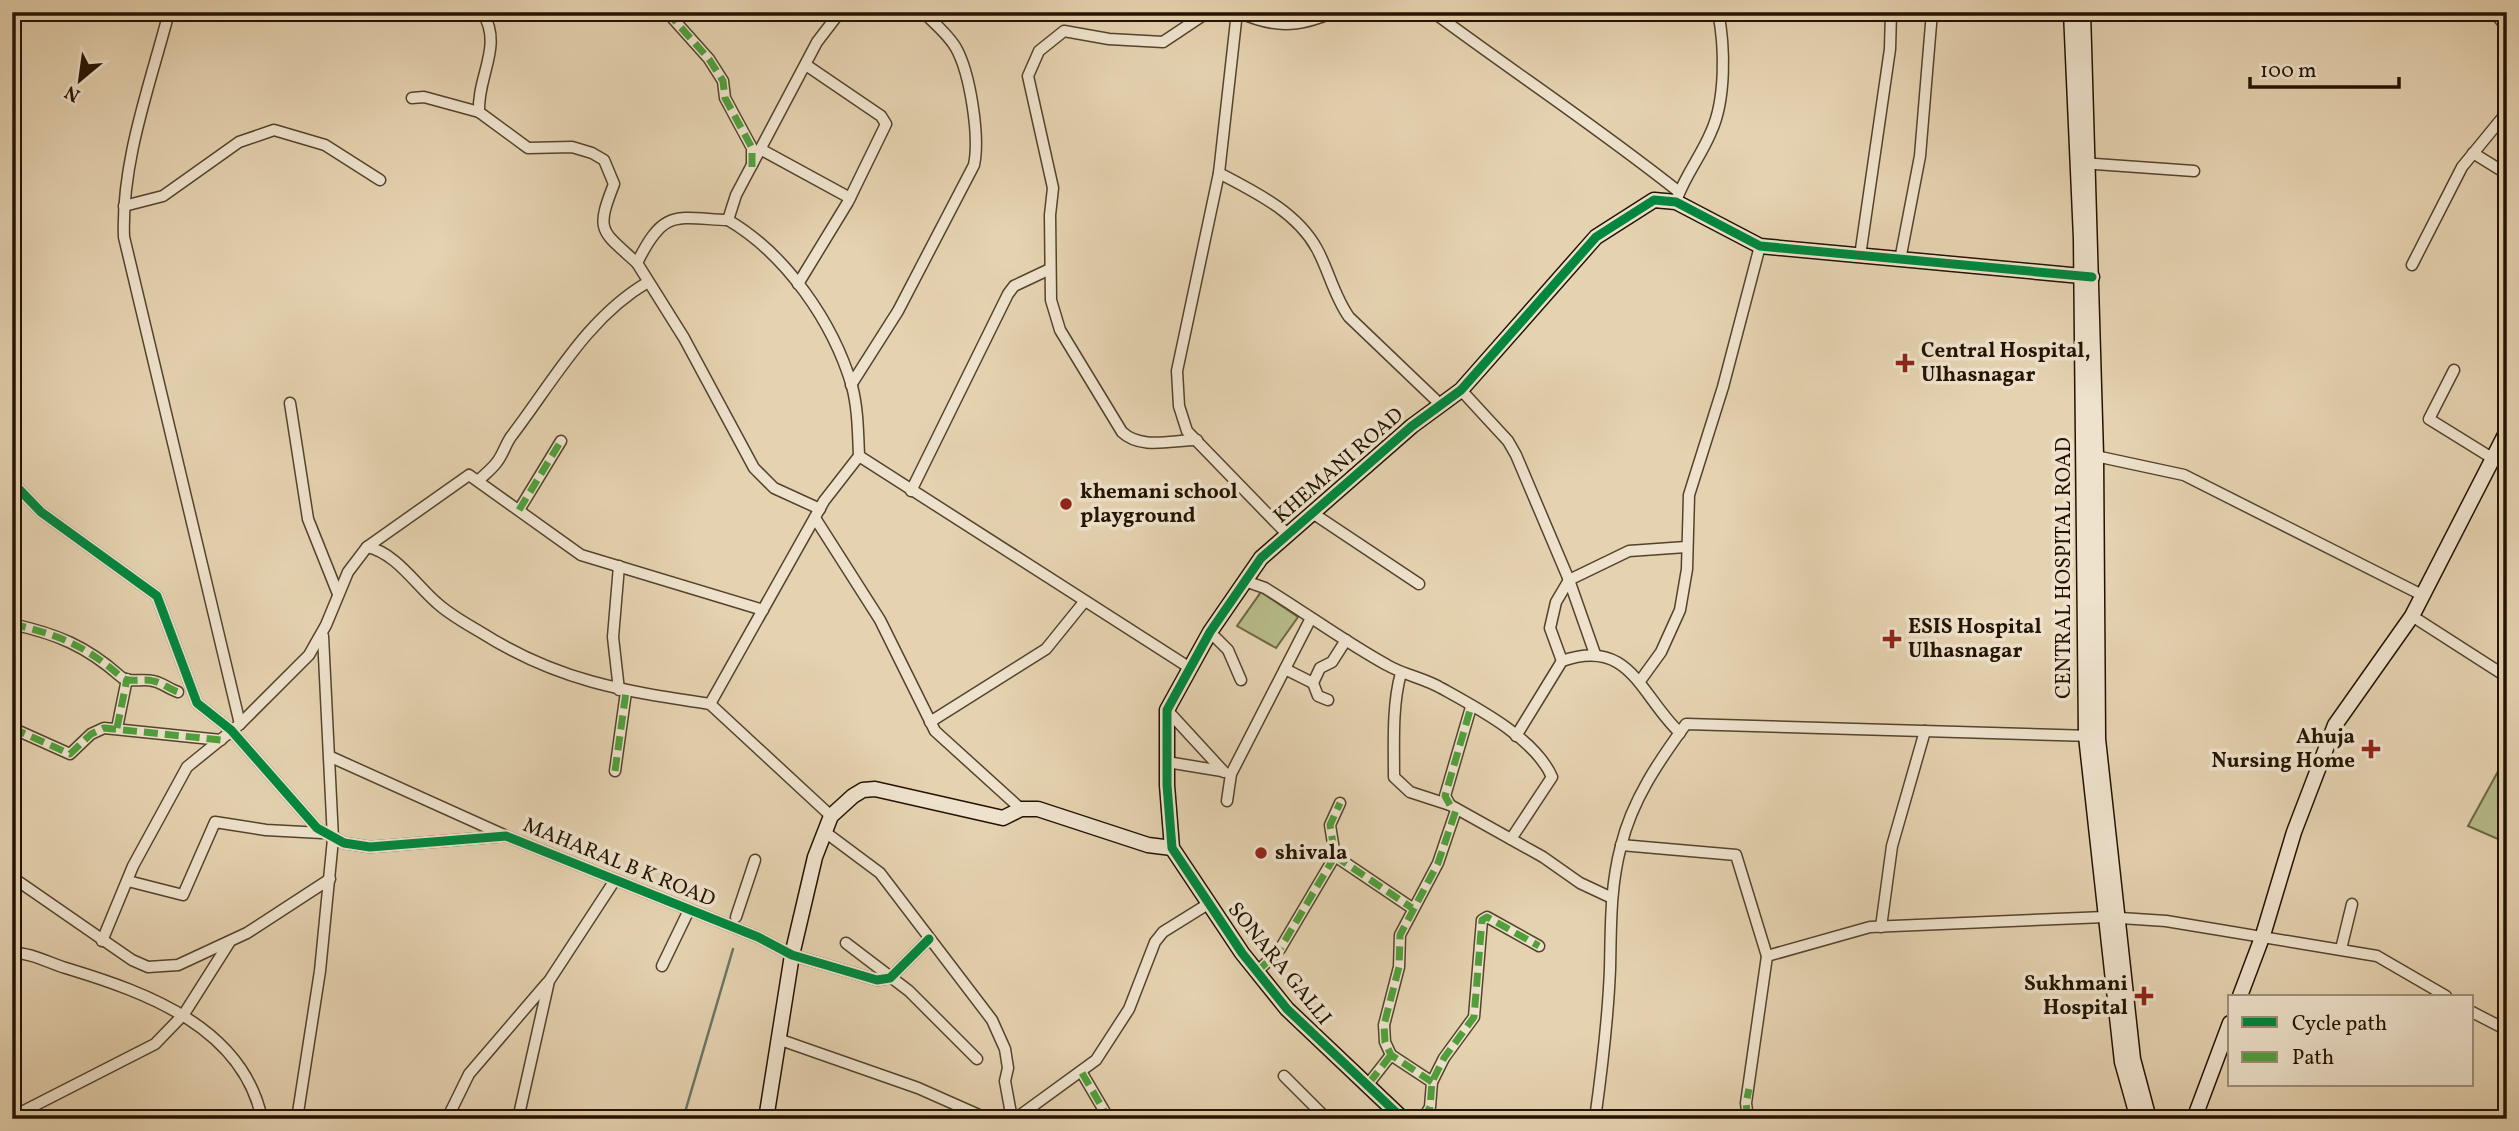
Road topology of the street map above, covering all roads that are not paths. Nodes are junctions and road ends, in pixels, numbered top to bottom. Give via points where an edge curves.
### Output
1 (169, 12) edge
2 (482, 12) edge
3 (667, 12) edge
4 (840, 12) edge
5 (923, 12) edge
6 (1238, 12) edge
7 (1334, 12) edge
8 (1433, 12) edge
9 (1718, 12) edge
10 (1891, 12) edge
11 (1933, 12) edge
12 (2071, 12) edge
13 (2083, 12) edge
14 (2494, 12) edge
15 (1206, 13) edge
16 (2507, 28) edge
17 (806, 65) junction
18 (412, 98) dead end
19 (479, 112) junction
20 (2507, 112) edge
21 (762, 150) junction
22 (2473, 153) junction
23 (2084, 163) junction
24 (752, 168) junction
25 (2194, 171) dead end
26 (1219, 173) junction
27 (2507, 174) edge
28 (380, 180) dead end
29 (1677, 197) junction
30 (850, 198) junction
31 (124, 206) junction
32 (728, 220) junction
33 (1760, 246) junction
34 (1860, 256) junction
35 (1900, 260) junction
36 (637, 263) junction
37 (2412, 265) dead end
38 (1050, 269) junction
39 (2086, 278) junction
40 (648, 282) junction
41 (798, 284) junction
42 (2454, 370) dead end
43 (851, 384) junction
44 (1461, 390) junction
45 (289, 403) dead end
46 (1441, 405) junction
47 (2507, 431) edge
48 (1197, 440) junction
49 (561, 441) dead end
50 (2091, 455) junction
51 (859, 456) junction
52 (2492, 458) junction
53 (478, 481) junction
54 (12, 482) edge
55 (911, 491) junction
56 (519, 510) junction
57 (1311, 512) junction
58 (817, 514) junction
59 (1287, 534) junction
60 (367, 547) junction
61 (1686, 547) junction
62 (619, 566) junction
63 (1569, 580) junction
64 (1245, 581) junction
65 (1419, 584) dead end
66 (338, 594) junction
67 (2422, 595) junction
68 (1084, 601) junction
69 (763, 610) junction
70 (2412, 616) junction
71 (1310, 620) junction
72 (12, 624) edge
73 (1210, 632) junction
74 (322, 633) junction
75 (1346, 640) junction
76 (1595, 654) junction
77 (1562, 661) junction
78 (1190, 668) junction
79 (1285, 669) junction
80 (1401, 673) junction
81 (2507, 677) edge
82 (127, 679) junction
83 (1241, 680) dead end
84 (1640, 681) junction
85 (1313, 683) junction
86 (622, 691) junction
87 (178, 692) dead end
88 (1328, 700) dead end
89 (710, 704) junction
90 (1471, 706) junction
91 (1167, 710) junction
92 (930, 722) junction
93 (236, 727) junction
94 (12, 728) edge
95 (117, 728) junction
96 (1925, 731) junction
97 (1680, 733) junction
98 (1516, 736) junction
99 (2092, 736) junction
100 (221, 740) junction
101 (331, 757) junction
102 (1167, 762) junction
103 (615, 771) dead end
104 (1227, 773) junction
105 (1227, 801) dead end
106 (1340, 803) dead end
107 (1453, 808) junction
108 (1021, 809) junction
109 (831, 816) junction
110 (825, 832) junction
111 (328, 836) junction
112 (506, 836) junction
113 (1511, 839) junction
114 (1621, 845) junction
115 (1172, 848) junction
116 (1335, 856) junction
117 (755, 860) dead end
118 (12, 877) edge
119 (330, 879) junction
120 (615, 880) junction
121 (128, 881) junction
122 (1612, 898) junction
123 (1208, 904) junction
124 (2352, 904) dead end
125 (1412, 908) junction
126 (689, 910) junction
127 (736, 917) dead end
128 (2111, 918) junction
129 (1881, 927) junction
130 (2263, 935) junction
131 (929, 939) junction
132 (102, 941) junction
133 (229, 943) junction
134 (846, 943) dead end
135 (1539, 946) dead end
136 (2341, 949) junction
137 (12, 953) edge
138 (792, 955) junction
139 (1767, 957) junction
140 (662, 966) dead end
141 (1257, 972) junction
142 (890, 978) junction
143 (548, 981) junction
144 (2240, 995) edge
145 (2444, 995) edge
146 (2474, 1013) edge
147 (184, 1014) junction
148 (2228, 1028) edge
149 (2507, 1030) edge
150 (778, 1039) junction
151 (1391, 1055) junction
152 (978, 1059) dead end
153 (1082, 1073) junction
154 (1284, 1076) dead end
155 (1432, 1082) junction
156 (1368, 1083) junction
157 (1387, 1114) edge
158 (12, 1117) edge
159 (262, 1119) edge
160 (297, 1119) edge
161 (447, 1119) edge
162 (518, 1119) edge
163 (766, 1119) edge
164 (988, 1119) edge
165 (1014, 1119) edge
166 (1109, 1119) edge
167 (1327, 1119) edge
168 (1403, 1119) edge
169 (1423, 1119) edge
170 (1595, 1119) edge
171 (1748, 1119) edge
172 (2138, 1119) edge
173 (2150, 1119) edge
174 (2194, 1119) edge

1 - 31 street via 135,142
2 - 19 street via 493,38 479,90
3 - 24 street via 723,81 725,98 752,148
4 - 17 street
5 - 43 street via 949,38 963,64 976,157 898,311
6 - 7 street via 1283,26
6 - 26 street
8 - 29 street via 1522,79 1605,133
9 - 29 street via 1724,44 1719,107 1712,132
10 - 34 street via 1890,49
11 - 35 street via 1920,156
12 - 23 street, CENTRAL HOSPITAL ROAD
13 - 23 street, CENTRAL HOSPITAL ROAD
14 - 16 street
15 - 38 street via 1163,42 1064,31 1039,51 1028,76 1053,188
17 - 21 street
17 - 30 street via 886,124
18 - 19 street
19 - 36 street via 528,148 572,147 604,160 614,184 602,225
20 - 22 street
21 - 24 street
21 - 30 street
22 - 27 street
22 - 37 street
23 - 25 street
23 - 39 street, CENTRAL HOSPITAL ROAD
24 - 32 street
26 - 46 street via 1260,195 1303,230 1316,247 1349,317
26 - 48 street via 1177,371 1179,406 1187,430
28 - 31 street via 325,145 274,130 239,142 163,196
29 - 33 street
29 - 44 street, KHEMANI ROAD via 1654,200 1596,237
30 - 41 street
31 - 93 street via 124,237
32 - 36 street via 685,215 666,223 652,236
32 - 41 street via 765,245
33 - 34 street
33 - 61 street via 1689,495
34 - 35 street
35 - 39 street
36 - 40 street
38 - 48 street via 1051,300 1060,330 1122,432 1131,441
38 - 55 street via 1014,286 1008,294
39 - 50 street, CENTRAL HOSPITAL ROAD
40 - 53 street via 628,293 564,359 532,413
40 - 58 street via 684,338 754,468 774,488
41 - 43 street via 824,321
42 - 52 street via 2429,419
43 - 51 street
44 - 46 street, KHEMANI ROAD
44 - 63 street via 1516,455
45 - 66 street via 308,519
46 - 57 street, KHEMANI ROAD
47 - 52 street
48 - 59 street
49 - 56 street
50 - 67 street via 2184,475
50 - 99 street, CENTRAL HOSPITAL ROAD
51 - 55 street
51 - 58 street
52 - 67 street
53 - 56 street
53 - 60 street via 469,475
54 - 93 street via 41,512 157,596 191,695 203,711
55 - 68 street
56 - 62 street via 581,555
57 - 59 street, KHEMANI ROAD
57 - 65 street
58 - 69 street
58 - 92 street via 880,620
59 - 64 street, KHEMANI ROAD
60 - 66 street
60 - 86 street via 388,555 438,605 506,648 569,677
61 - 63 street via 1629,551
61 - 84 street via 1680,610 1661,652
62 - 69 street
62 - 86 street via 612,637
63 - 76 street
63 - 77 street via 1556,602 1550,628
64 - 71 street
64 - 73 street, KHEMANI ROAD
66 - 74 street
67 - 70 street
68 - 78 street
68 - 92 street via 1046,649
69 - 89 street
70 - 81 street
70 - 130 street via 2335,725 2294,832
71 - 75 street
71 - 79 street
72 - 82 street via 79,645
73 - 78 street, KHEMANI ROAD
73 - 83 street via 1228,650
74 - 93 street via 309,655
74 - 101 street
75 - 80 street
75 - 85 street via 1332,662 1320,668
76 - 77 street
76 - 84 street via 1624,664
77 - 98 street
78 - 91 street, KHEMANI ROAD
79 - 85 street
79 - 104 street
80 - 90 street via 1440,687
80 - 107 street via 1393,703 1397,725 1394,776 1410,792
82 - 87 street via 151,680
82 - 95 street
84 - 97 street via 1660,714
85 - 88 street via 1318,696
86 - 89 street
86 - 103 street
89 - 109 street
90 - 98 street
90 - 107 street via 1445,796
91 - 102 street, KHEMANI ROAD
91 - 104 street
92 - 108 street via 946,743
93 - 100 street
93 - 111 street
94 - 95 street via 70,754 91,734
95 - 100 street
96 - 97 street via 1686,724
96 - 99 street
96 - 129 street via 1892,846
97 - 114 street via 1651,773
98 - 113 street via 1552,777
99 - 128 street, CENTRAL HOSPITAL ROAD
100 - 121 street via 197,757 177,782
101 - 111 street
101 - 112 street
102 - 104 street
102 - 115 street, KHEMANI ROAD
104 - 105 street
106 - 116 street via 1330,825
107 - 113 street
107 - 125 street via 1438,863
108 - 109 street via 1003,818 870,788
108 - 115 street via 1038,809 1148,845
109 - 110 street
110 - 131 street via 880,873
110 - 138 street
111 - 112 street, MAHARAL B K ROAD via 370,847
111 - 119 street
111 - 121 street, MAHARAL B K ROAD via 215,822 183,895
112 - 120 street, MAHARAL B K ROAD
113 - 122 street
114 - 122 street
114 - 139 street via 1736,855
115 - 123 street, SONARA GALLI
116 - 125 street
116 - 141 street via 1280,949
117 - 127 street
118 - 132 street
119 - 133 street
119 - 160 street
120 - 126 street, MAHARAL B K ROAD
120 - 143 street
121 - 132 street
122 - 170 street via 1605,1047
123 - 141 street, SONARA GALLI
123 - 153 street via 1155,942 1129,1009 1107,1046
124 - 136 street
125 - 151 street via 1400,934 1399,967 1384,1025
126 - 138 street, MAHARAL B K ROAD
126 - 140 street
128 - 129 street
128 - 130 street
128 - 172 street, CENTRAL HOSPITAL ROAD via 2122,1062
128 - 173 street, CENTRAL HOSPITAL ROAD via 2133,1059
129 - 139 street
130 - 136 street
130 - 144 street
131 - 142 street
131 - 165 street via 992,1020 1005,1049 1005,1081
132 - 133 street via 148,967 163,968
133 - 147 street
134 - 142 street
135 - 155 street via 1482,920 1474,1017
136 - 145 street via 2377,956
137 - 147 street via 99,978
138 - 142 street, MAHARAL B K ROAD via 877,980
138 - 150 street
139 - 171 street via 1745,1103
141 - 156 street, SONARA GALLI via 1323,1046
142 - 152 street
143 - 161 street via 469,1074
143 - 162 street
146 - 149 street
147 - 158 street via 155,1044
147 - 159 street via 237,1061 257,1097
148 - 174 street
150 - 163 street
150 - 164 street via 918,1088
151 - 155 street
151 - 156 street
153 - 165 street
153 - 166 street
154 - 167 street
155 - 169 street via 1430,1107
156 - 157 street, SONARA GALLI
157 - 168 street, SONARA GALLI

